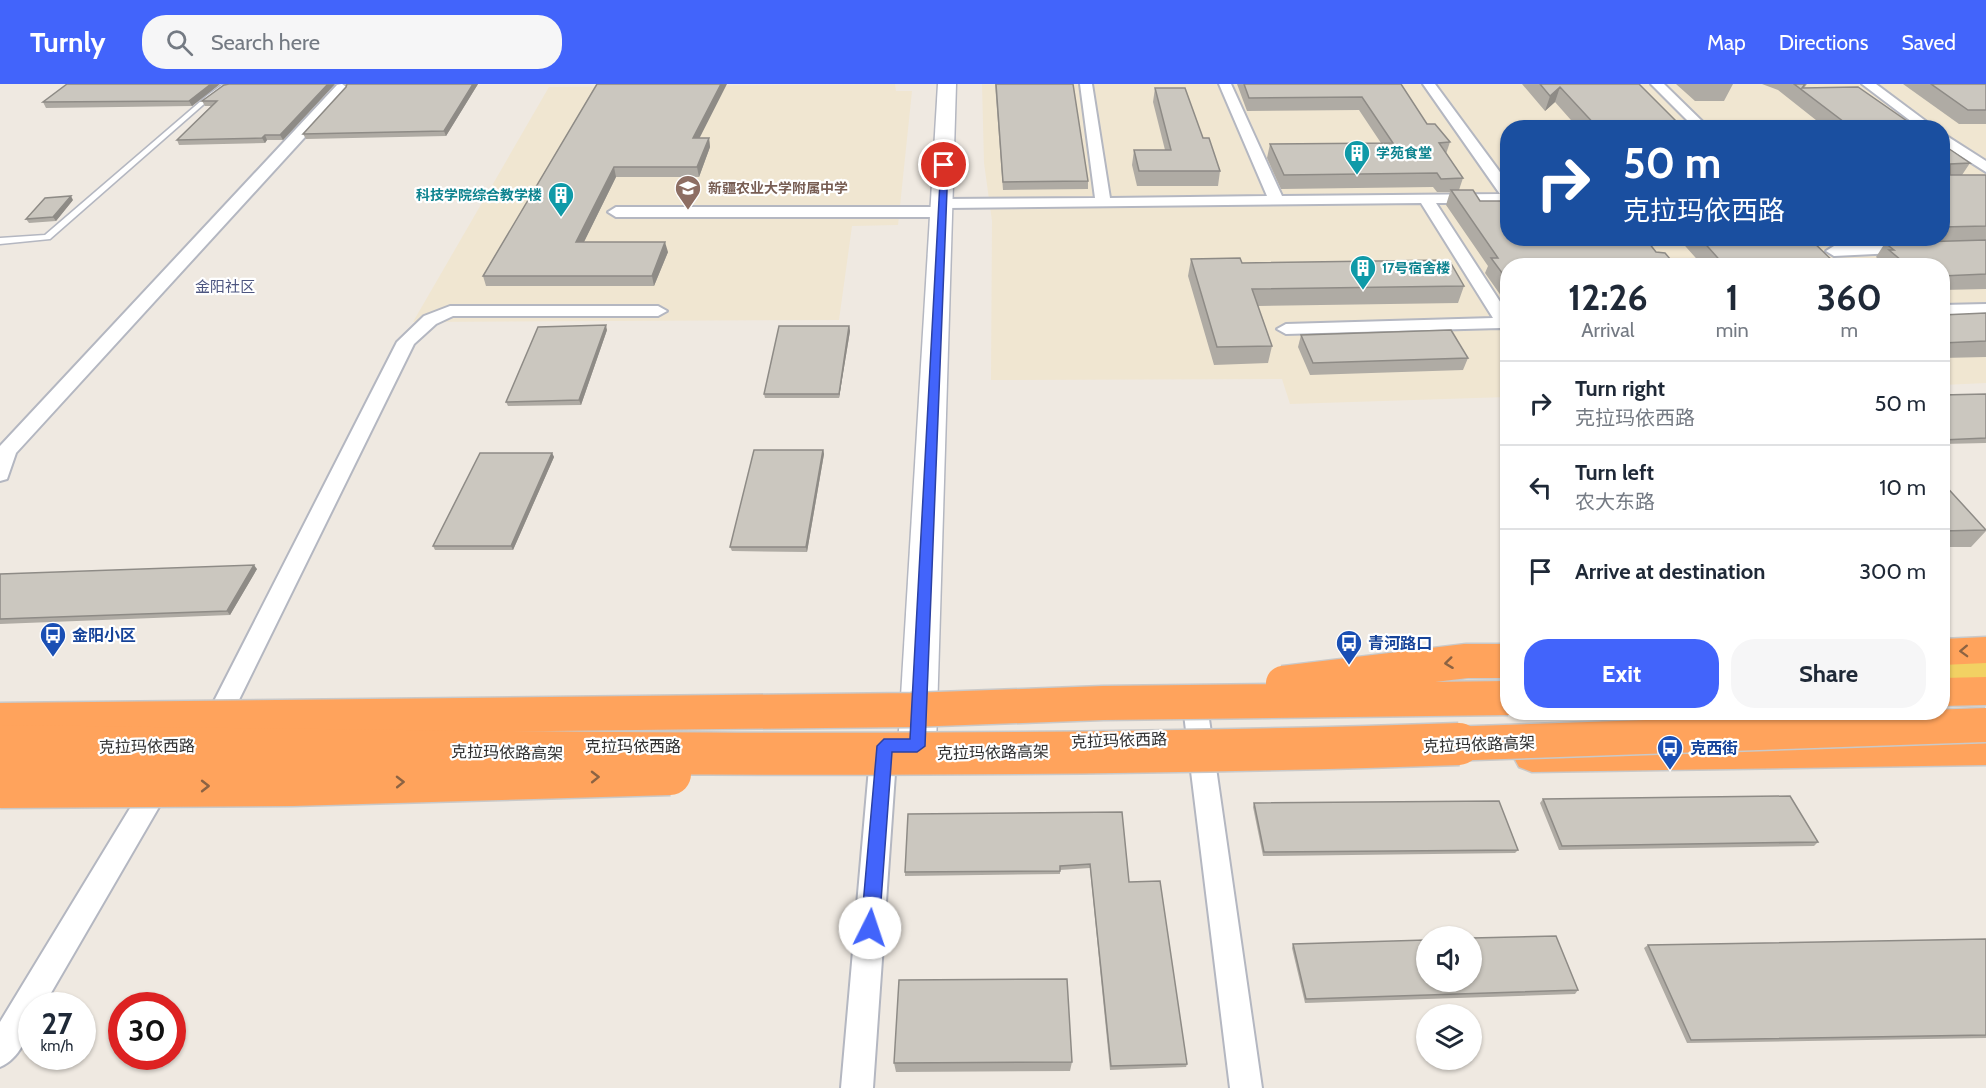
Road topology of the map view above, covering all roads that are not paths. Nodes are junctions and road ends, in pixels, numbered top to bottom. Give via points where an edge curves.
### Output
1 (240, 84) edge
2 (947, 84) edge
3 (1086, 84) edge
4 (1225, 84) edge
5 (1429, 84) edge
6 (1657, 84) edge
7 (1868, 84) edge
8 (343, 86) edge
9 (1695, 120) edge
10 (1918, 120) edge
11 (1950, 143) edge
12 (1986, 168) edge
13 (1500, 185) edge
14 (1500, 196) edge
15 (1427, 200) junction
16 (1277, 201) junction
17 (1104, 203) junction
18 (943, 208) junction
19 (616, 212) dead end
20 (0, 241) edge
21 (1829, 246) edge
22 (1928, 248) edge
23 (1834, 251) junction
24 (1841, 258) edge
25 (1986, 309) edge
26 (1950, 310) edge
27 (658, 311) dead end
28 (1500, 316) edge
29 (1500, 325) edge
30 (1286, 329) dead end
31 (0, 474) edge
32 (1986, 650) edge
33 (1950, 652) edge
34 (1500, 661) edge
35 (1986, 675) edge
36 (1950, 676) edge
37 (1500, 689) edge
38 (1986, 691) edge
39 (1950, 692) edge
40 (1194, 698) junction
41 (1500, 698) edge
42 (918, 702) junction
43 (1103, 703) junction
44 (223, 707) junction
45 (0, 712) edge
46 (0, 720) edge
47 (1986, 727) edge
48 (1198, 737) junction
49 (182, 746) junction
50 (901, 746) junction
51 (0, 747) edge
52 (1986, 749) edge
53 (1263, 751) junction
54 (801, 756) junction
55 (1562, 756) junction
56 (660, 776) junction
57 (0, 787) edge
58 (0, 803) edge
59 (147, 803) junction
60 (0, 1051) edge
61 (857, 1088) edge
62 (1246, 1088) edge

1 - 20 lane via 224,86 210,96 47,237
2 - 18 main road
3 - 17 street
4 - 16 street
5 - 13 street
6 - 9 street
7 - 10 street
8 - 31 street via 7,451
11 - 12 street
14 - 15 street
15 - 16 street
15 - 28 street
16 - 17 street
17 - 18 street
18 - 19 street
18 - 42 main road
21 - 23 street
22 - 23 street
23 - 24 street
25 - 26 street
27 - 44 street via 450,311 430,320 406,342
29 - 30 street
32 -> 33 highway
34 -> 43 highway, bridge via 1466,661
35 - 36 main road
37 - 40 main road
38 - 39 highway
40 - 42 main road
40 - 48 street
41 - 43 highway, bridge
42 - 44 main road
42 - 50 main road
43 - 46 highway, bridge via 911,710
44 - 45 main road
47 - 48 main road, 克拉玛依西路 via 1487,729
47 - 53 highway, 克拉玛依路高架, bridge
48 - 50 main road, 克拉玛依西路
48 - 62 street
49 - 50 main road, 克拉玛依西路
49 - 51 main road, 克拉玛依西路
49 - 59 street
50 - 61 street
51 - 54 highway, 克拉玛依路高架, bridge
52 - 55 highway
53 - 54 highway, 克拉玛依路高架, bridge
53 - 55 highway, bridge
54 - 56 highway, bridge
55 - 56 highway
57 -> 56 highway, bridge
58 - 59 street
59 - 60 street

